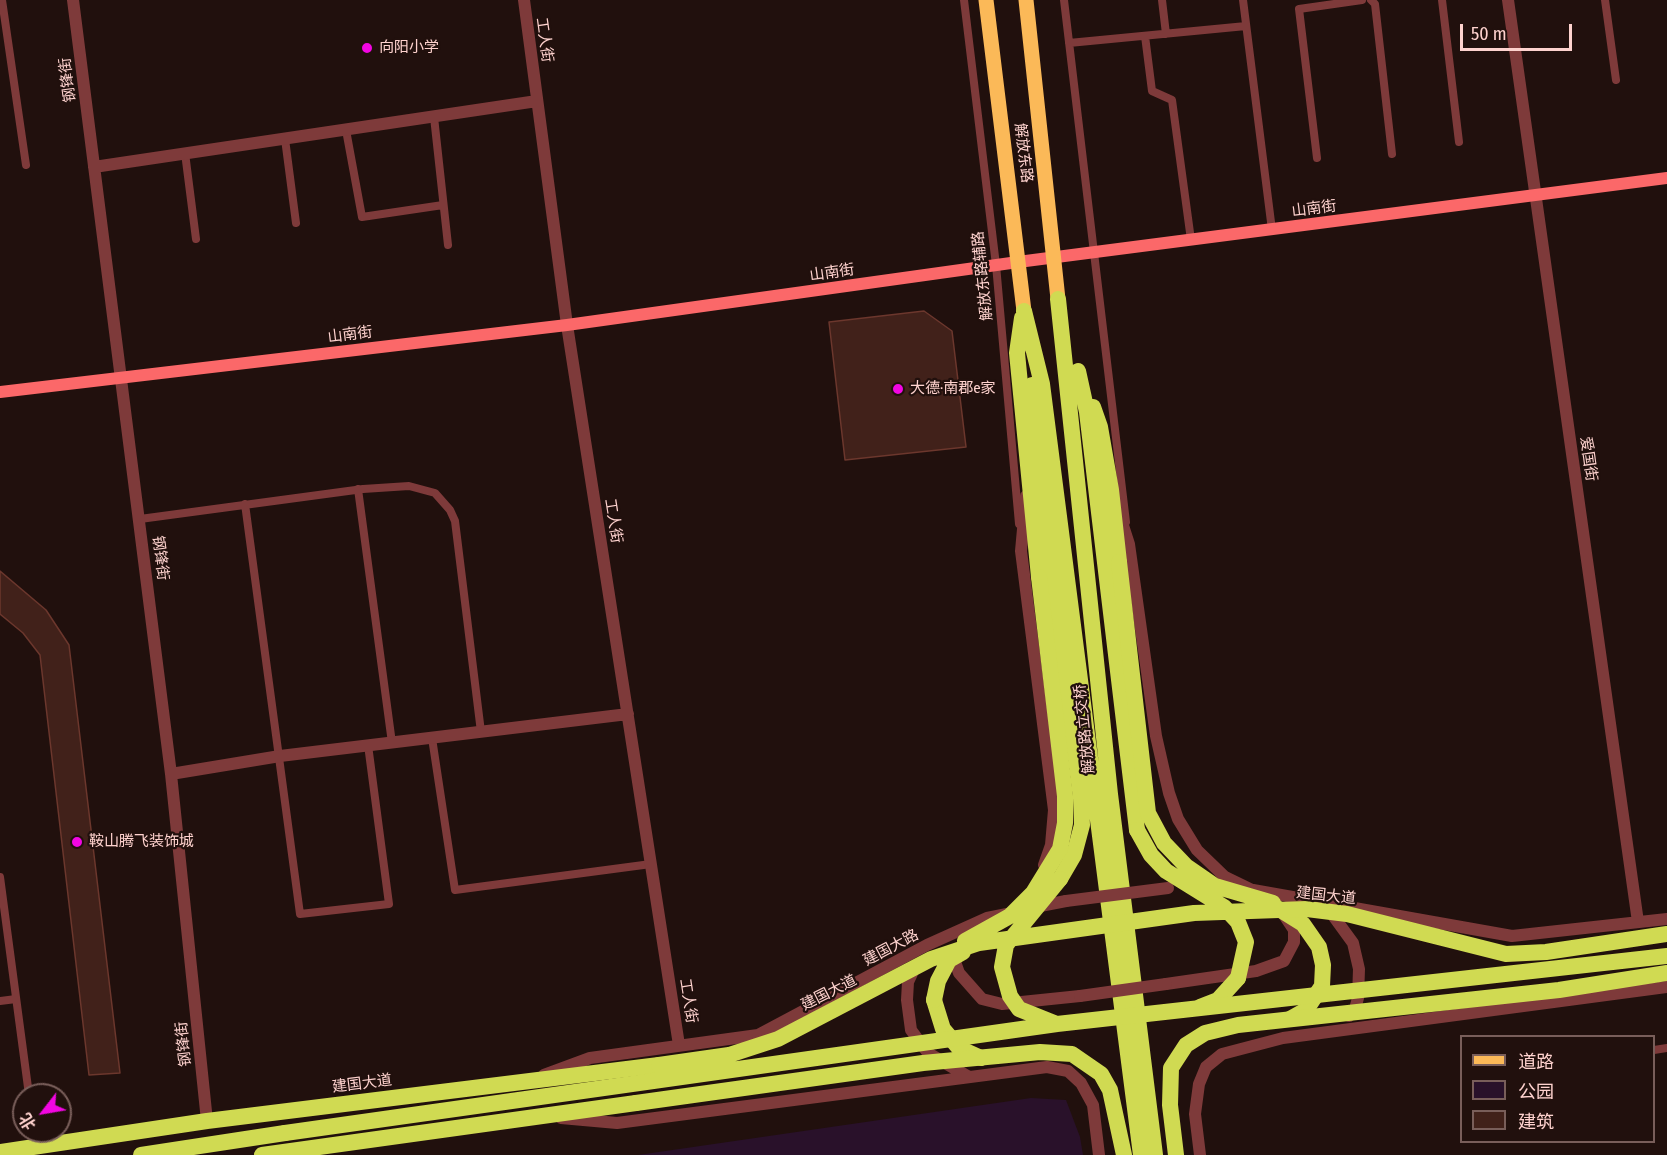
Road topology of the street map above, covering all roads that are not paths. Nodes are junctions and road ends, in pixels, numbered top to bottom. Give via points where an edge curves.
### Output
1 (2, 0) edge
2 (73, 0) edge
3 (524, 0) edge
4 (964, 0) edge
5 (986, 0) edge
6 (1026, 0) edge
7 (1064, 0) edge
8 (1162, 0) edge
9 (1243, 0) edge
10 (1362, 0) edge
11 (1371, 0) edge
12 (1442, 0) edge
13 (1508, 0) edge
14 (1605, 0) edge
15 (1246, 26) junction
16 (1166, 34) junction
17 (1145, 36) junction
18 (1069, 43) junction
19 (1616, 80) dead end
20 (537, 101) junction
21 (434, 117) junction
22 (346, 130) junction
23 (285, 139) junction
24 (1459, 142) dead end
25 (185, 153) junction
26 (1392, 154) dead end
27 (1317, 158) dead end
28 (26, 165) dead end
29 (94, 167) junction
30 (1667, 178) edge
31 (1537, 195) junction
32 (443, 205) junction
33 (296, 224) dead end
34 (1272, 230) junction
35 (196, 239) dead end
36 (1191, 240) junction
37 (448, 245) dead end
38 (1093, 253) junction
39 (1054, 258) junction
40 (1018, 262) junction
41 (996, 265) junction
42 (1058, 299) junction
43 (1024, 311) junction
44 (567, 325) junction
45 (1030, 339) junction
46 (1078, 371) junction
47 (120, 376) junction
48 (0, 392) edge
49 (1027, 480) junction
50 (358, 489) junction
51 (1111, 490) junction
52 (245, 504) junction
53 (140, 519) junction
54 (1129, 544) junction
55 (1021, 551) junction
56 (628, 714) junction
57 (481, 732) junction
58 (432, 738) junction
59 (392, 743) junction
60 (368, 745) junction
61 (280, 756) junction
62 (171, 774) junction
63 (651, 864) junction
64 (0, 877) edge
65 (1254, 890) junction
66 (1313, 905) junction
67 (1279, 909) junction
68 (999, 915) junction
69 (1667, 919) edge
70 (1638, 922) junction
71 (971, 925) junction
72 (1667, 934) edge
73 (974, 945) junction
74 (929, 952) junction
75 (1667, 956) edge
76 (1667, 973) edge
77 (1667, 987) edge
78 (16, 999) junction
79 (0, 1001) edge
80 (1191, 1010) junction
81 (1290, 1019) junction
82 (1058, 1024) junction
83 (1330, 1032) junction
84 (680, 1045) junction
85 (981, 1058) junction
86 (969, 1077) junction
87 (525, 1082) junction
88 (26, 1083) edge
89 (539, 1116) junction
90 (207, 1121) junction
91 (72, 1135) edge
92 (24, 1143) edge
93 (0, 1152) edge
94 (141, 1155) edge
95 (262, 1155) edge
96 (1099, 1155) edge
97 (1124, 1155) edge
98 (1141, 1155) edge
99 (1155, 1155) edge
100 (1176, 1155) edge
101 (1200, 1155) edge

1 - 28 lane
2 - 29 street, 钢锋街
3 - 20 street, 工人街
4 - 41 lane, 解放东路辅路
5 - 40 main road, 解放东路
6 - 39 main road, 解放东路
7 - 18 lane
8 - 16 lane
9 - 15 lane
10 - 27 lane via 1299,9
11 - 26 lane via 1375,4
12 - 24 lane
13 - 31 street, 爱国街
14 - 19 lane
15 - 16 lane
15 - 34 lane
16 - 17 lane
17 - 18 lane
17 - 36 lane via 1152,91 1172,100
18 - 38 lane
20 - 21 street
20 - 44 street, 工人街
21 - 22 street
21 - 32 lane
22 - 23 street
22 - 32 lane via 362,217
23 - 25 street
23 - 33 lane
25 - 29 street
25 - 35 lane
29 - 47 street, 钢锋街
30 - 31 main road, 山南街
31 - 34 main road, 山南街
31 - 70 street, 爱国街
32 - 37 lane
34 - 36 main road, 山南街
36 - 38 main road, 山南街
38 - 39 main road, 山南街
38 - 54 lane
39 - 40 main road, 山南街
39 - 42 main road, 解放东路
40 - 41 main road, 山南街
40 - 43 main road, 解放东路
41 - 44 main road, 山南街
41 - 55 lane, 解放东路辅路
42 - 46 highway
42 - 99 highway, 解放路立交桥 via 1110,794
43 - 45 highway, 解放路立交桥
43 - 49 highway via 1017,353
44 - 47 main road, 山南街
44 - 56 street, 工人街
45 - 82 highway, bridge via 1034,432 1082,825 1068,867 1006,945 1002,967 1010,996 1019,1009
45 - 98 highway, 解放路立交桥 via 1042,384
46 - 51 highway via 1100,427
46 - 80 highway, bridge via 1089,429 1137,830 1151,855 1166,871 1224,907 1238,922 1246,942 1238,978 1218,1000
47 - 48 main road, 山南街
47 - 53 street, 钢锋街
49 - 55 street
49 - 74 highway, bridge via 1065,796 1060,849 1033,893 1010,916
50 - 52 lane
50 - 57 lane via 423,488 435,493 450,510 455,521
50 - 59 lane
51 - 54 street
51 - 66 highway, bridge via 1148,813 1164,843 1186,866 1215,886 1255,900
52 - 53 lane
52 - 61 lane
53 - 62 street, 钢锋街
54 - 65 street via 1156,736 1168,793 1197,850 1225,877
55 - 68 street via 1053,793 1053,829 1047,858 1037,877 1024,895
56 - 57 street
56 - 63 street, 工人街
57 - 58 street
58 - 59 street
58 - 63 lane via 455,890
59 - 60 street
60 - 61 street
60 - 61 lane via 389,904 300,914
61 - 62 street
62 - 90 street, 钢锋街
63 - 84 street, 工人街
64 - 78 lane
65 - 66 street
65 - 68 street, 建国大路, bridge via 1168,888 1066,901
65 - 71 street, bridge via 1280,911 1294,930 1294,942 1284,961 1256,971 1080,996 1002,1004 982,999 959,974 952,956 959,937
66 - 67 highway, 建国大道, bridge
66 - 70 street via 1512,936
66 - 72 highway, 建国大道, bridge via 1506,954
66 - 83 street via 1343,926 1353,943 1359,969 1355,1009 1341,1026
67 - 73 highway, 建国大道, bridge via 1194,913
67 - 81 highway, bridge via 1303,924 1319,947 1323,965 1322,986 1306,1011
68 - 71 street, 建国大路
69 - 70 street
71 - 74 street, 建国大路
73 - 74 highway, 建国大道, bridge
73 - 85 highway, bridge via 949,960 934,1000 943,1029 959,1047
74 - 84 street, 建国大路 via 758,1035
74 - 86 street via 908,982 911,1029 928,1053
74 - 87 highway, 建国大道, bridge via 778,1039 729,1055
75 - 80 highway, bridge
76 - 81 highway, bridge via 1559,990
77 - 83 street
78 - 79 lane
78 - 88 lane
80 - 82 highway, bridge
81 - 100 highway, bridge via 1206,1033 1186,1045 1171,1068 1170,1106
82 - 94 highway, bridge
83 - 101 street via 1283,1038 1222,1054 1206,1067 1195,1114
84 - 87 street, 建国大路 via 590,1058
85 - 89 highway, bridge
85 - 97 highway, bridge via 1040,1052 1072,1054 1101,1074 1110,1090
86 - 89 street via 617,1123
86 - 96 street via 1047,1067 1068,1071 1081,1083 1093,1105
87 - 90 highway, 建国大道
89 - 95 highway
90 - 91 highway, 建国大道
92 - 93 highway, 建国大道

